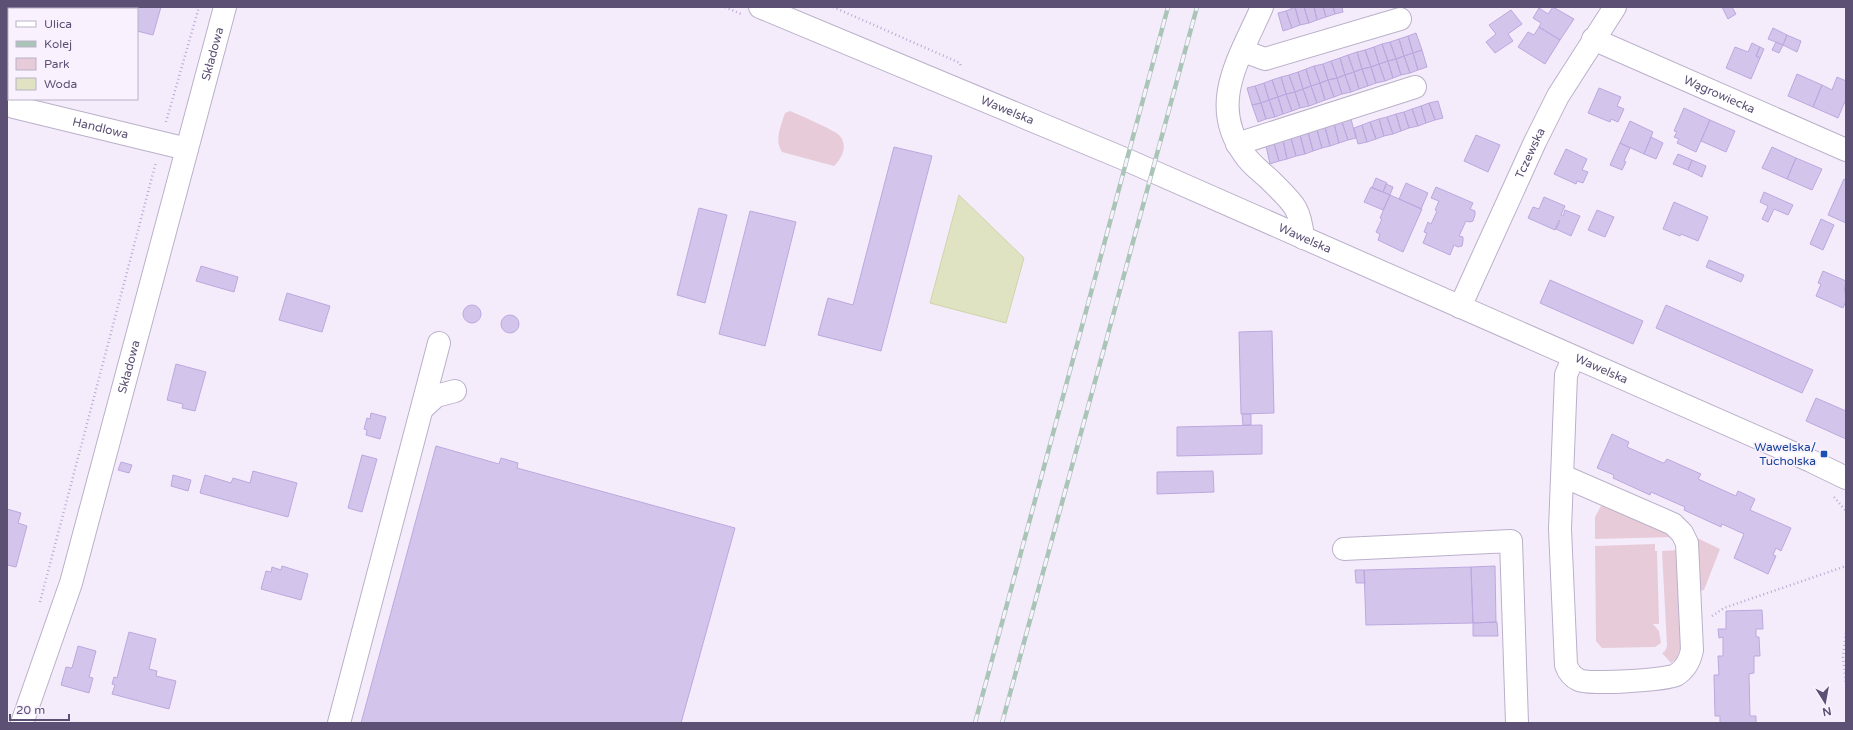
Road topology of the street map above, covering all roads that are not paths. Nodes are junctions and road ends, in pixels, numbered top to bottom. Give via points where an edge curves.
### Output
1 (225, 7) edge
2 (760, 7) edge
3 (1262, 7) edge
4 (1614, 7) edge
5 (1400, 19) dead end
6 (1593, 39) junction
7 (1243, 51) junction
8 (1415, 87) dead end
9 (14, 107) dead end
10 (1237, 144) junction
11 (187, 149) junction
12 (1846, 150) edge
13 (1303, 238) junction
14 (1460, 307) junction
15 (440, 344) dead end
16 (1573, 358) junction
17 (455, 391) dead end
18 (422, 410) junction
19 (1563, 476) junction
20 (1846, 478) edge
21 (1344, 549) dead end
22 (22, 723) edge
23 (339, 723) edge
24 (1516, 723) edge

1 - 11 street, Składowa
2 - 13 street, Wawelska via 1133,163
3 - 7 street
4 - 6 street, Tczewska
5 - 7 street via 1265,59
6 - 12 street, Wągrowiecka
6 - 14 street, Tczewska via 1558,96 1534,142
7 - 10 street via 1231,77 1227,96 1228,119
8 - 10 street
9 - 11 street, Handlowa
10 - 13 street via 1245,156 1291,201 1301,219
11 - 22 street, Składowa via 71,583
13 - 14 street, Wawelska
14 - 16 street, Wawelska
15 - 18 street
16 - 19 street via 1566,375
16 - 20 street, Wawelska
17 - 18 street via 436,396
18 - 23 street
19 - 19 street via 1560,529 1565,659 1569,673 1585,682 1670,677 1683,670 1692,650 1687,543 1682,533 1673,524
21 - 24 street via 1511,541

